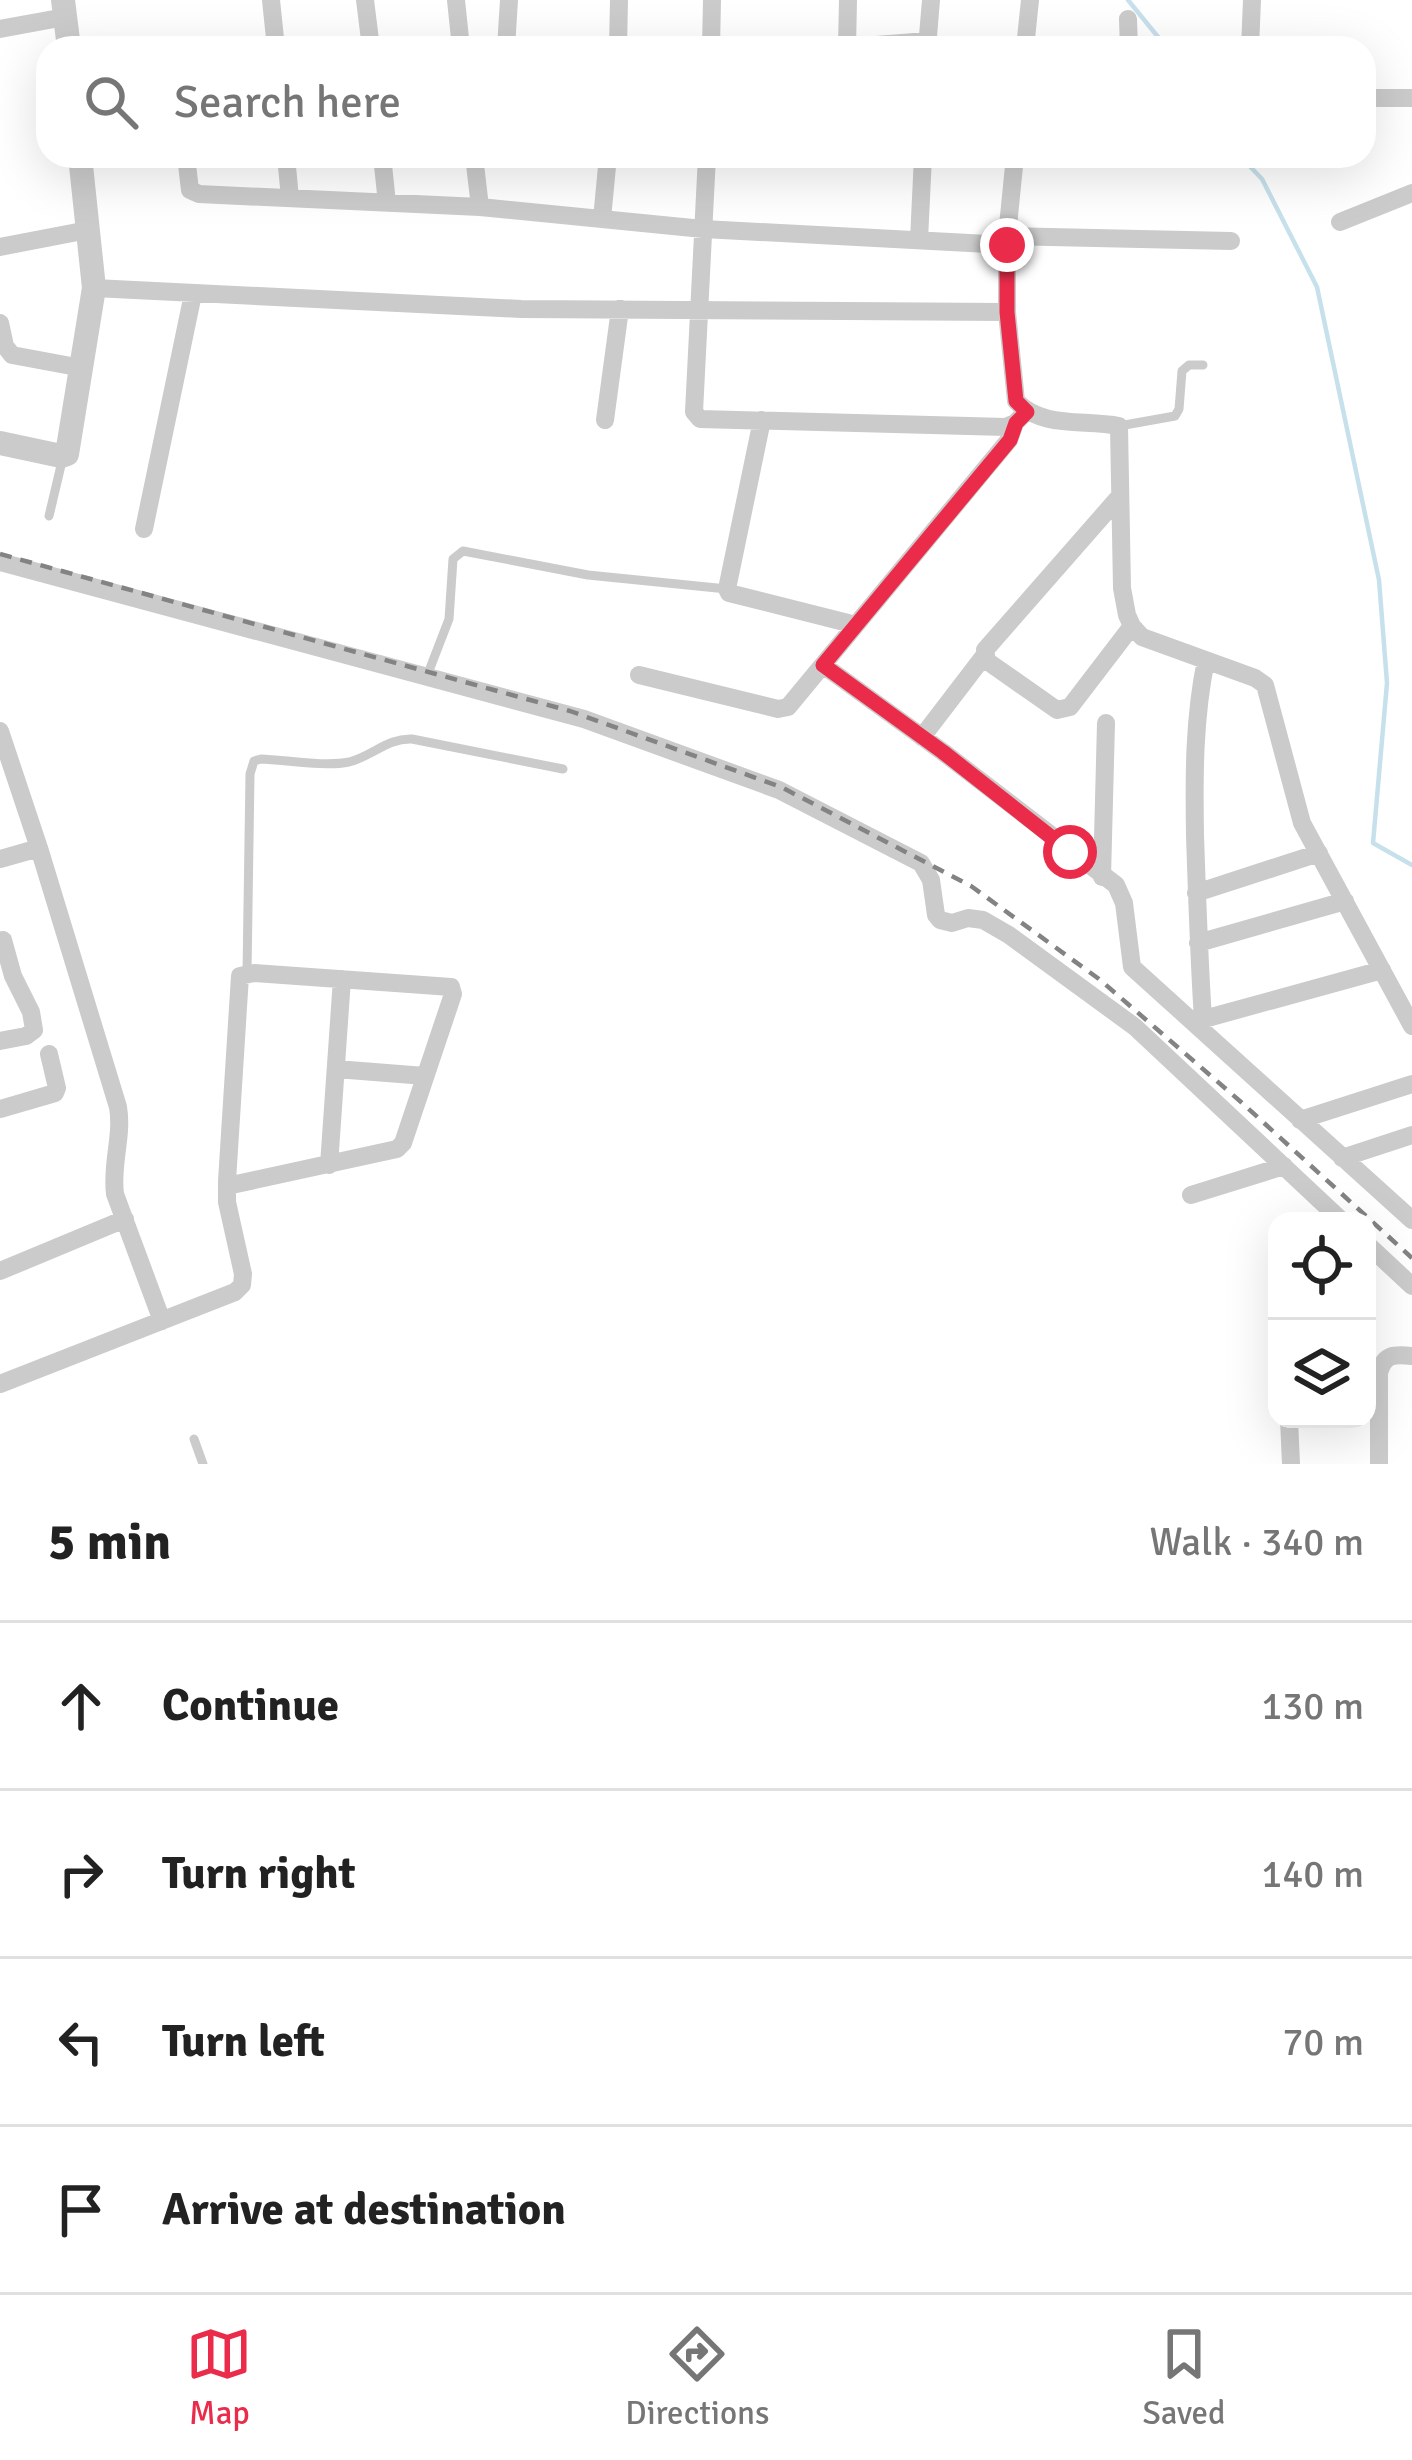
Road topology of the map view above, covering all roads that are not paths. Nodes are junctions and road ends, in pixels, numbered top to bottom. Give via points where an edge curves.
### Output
1 (271, 0) edge
2 (365, 0) edge
3 (456, 0) edge
4 (509, 0) edge
5 (619, 0) edge
6 (712, 0) edge
7 (848, 0) edge
8 (932, 0) edge
9 (1030, 0) edge
10 (1252, 0) edge
11 (64, 9) edge
12 (1128, 19) dead end
13 (0, 29) edge
14 (275, 36) edge
15 (369, 36) edge
16 (460, 36) edge
17 (505, 36) edge
18 (618, 36) edge
19 (711, 36) edge
20 (844, 36) edge
21 (928, 36) edge
22 (1026, 36) edge
23 (1129, 36) edge
24 (1250, 36) edge
25 (1376, 98) edge
26 (1412, 98) edge
27 (81, 168) edge
28 (187, 168) edge
29 (287, 168) edge
30 (383, 168) edge
31 (475, 168) edge
32 (607, 168) edge
33 (706, 168) edge
34 (923, 168) edge
35 (1014, 168) edge
36 (1412, 193) edge
37 (290, 198) junction
38 (387, 203) junction
39 (480, 207) junction
40 (602, 219) junction
41 (1340, 222) dead end
42 (88, 230) junction
43 (704, 230) junction
44 (920, 241) junction
45 (1007, 241) junction
46 (1231, 241) dead end
47 (0, 247) edge
48 (94, 288) junction
49 (193, 294) junction
50 (620, 309) junction
51 (698, 310) junction
52 (1007, 312) junction
53 (0, 323) edge
54 (1203, 365) dead end
55 (82, 368) junction
56 (1021, 417) junction
57 (605, 420) dead end
58 (762, 420) junction
59 (1118, 426) junction
60 (0, 443) edge
61 (64, 456) junction
62 (1120, 496) junction
63 (49, 515) dead end
64 (144, 529) dead end
65 (0, 562) edge
66 (727, 590) junction
67 (856, 625) junction
68 (1132, 626) junction
69 (984, 656) junction
70 (1206, 660) junction
71 (823, 665) junction
72 (639, 675) dead end
73 (427, 676) junction
74 (1106, 723) dead end
75 (0, 731) edge
76 (922, 737) junction
77 (563, 769) dead end
78 (9, 787) edge
79 (39, 848) junction
80 (1319, 853) junction
81 (0, 859) edge
82 (1102, 877) junction
83 (1196, 893) junction
84 (1345, 901) junction
85 (3, 940) dead end
86 (1198, 943) junction
87 (247, 973) junction
88 (1412, 976) edge
89 (1386, 978) junction
90 (342, 979) junction
91 (1198, 1021) junction
92 (1412, 1026) edge
93 (0, 1041) edge
94 (49, 1054) dead end
95 (336, 1069) junction
96 (425, 1076) junction
97 (1412, 1084) edge
98 (0, 1109) edge
99 (1300, 1120) junction
100 (1412, 1136) edge
101 (1342, 1158) junction
102 (329, 1165) junction
103 (1284, 1166) junction
104 (227, 1186) junction
105 (1190, 1196) dead end
106 (1333, 1212) edge
107 (125, 1220) junction
108 (1412, 1220) edge
109 (1376, 1252) edge
110 (0, 1271) edge
111 (1412, 1286) edge
112 (162, 1322) junction
113 (1412, 1356) edge
114 (0, 1384) edge
115 (1289, 1428) edge
116 (194, 1439) dead end
117 (203, 1464) edge
118 (1291, 1464) edge
119 (1379, 1464) edge

1 - 14 street
2 - 15 street
3 - 16 street
4 - 17 street
5 - 18 street
6 - 19 street
7 - 20 street
8 - 21 street
9 - 22 street
10 - 24 street
11 - 13 street
12 - 23 street
25 - 26 street
27 - 42 street
28 - 37 street via 194,193
29 - 37 street
30 - 38 street
31 - 39 street
32 - 40 street
33 - 43 street
34 - 44 street
35 - 45 street
36 - 41 street
37 - 38 street
38 - 39 street
39 - 40 street
40 - 43 street
42 - 47 street
42 - 48 street
43 - 44 street
43 - 51 street
44 - 45 street
45 - 46 street
45 - 52 street
48 - 49 street
48 - 55 street
49 - 50 street
49 - 64 street
50 - 51 street
50 - 57 street
51 - 52 street
51 - 58 street via 696,416
52 - 56 street
53 - 55 street via 12,356
54 - 59 lane via 1182,371 1175,416
55 - 61 street
56 - 58 street via 997,427
56 - 59 street
56 - 67 street
58 - 66 street
59 - 62 street
60 - 61 street
61 - 63 lane
62 - 68 street
62 - 69 street
65 - 73 street
66 - 67 street
66 - 73 lane via 464,551 453,559 449,619
67 - 71 street
68 - 69 street via 1064,710
68 - 70 street
69 - 76 street
70 - 80 street via 1265,685 1302,824
70 - 83 street via 1195,757
71 - 72 street via 784,709
71 - 76 street
73 - 103 street via 734,772 921,863 940,920 976,918 1009,935 1135,1028
74 - 82 street
75 - 78 street
76 - 82 street
77 - 87 lane via 412,739 344,763 254,761
78 - 79 street
79 - 81 street
79 - 107 street via 118,1107 112,1172
80 - 83 street
80 - 84 street
82 - 91 street via 1121,894 1132,967
83 - 86 street
84 - 86 street
84 - 89 street
85 - 93 street via 34,1030
86 - 91 street
87 - 90 street
87 - 104 street via 237,983
88 - 89 street
89 - 91 street
89 - 92 street
90 - 95 street
90 - 96 street via 451,987
91 - 99 street
94 - 98 street via 55,1094
95 - 96 street
95 - 102 street
96 - 102 street via 397,1149
97 - 99 street
99 - 101 street
100 - 101 street
101 - 108 street
102 - 104 street
103 - 105 street
103 - 106 street
104 - 112 street via 242,1285
107 - 110 street
107 - 112 street
109 - 111 street
112 - 114 street
113 - 119 street via 1382,1362
115 - 118 street
116 - 117 lane

